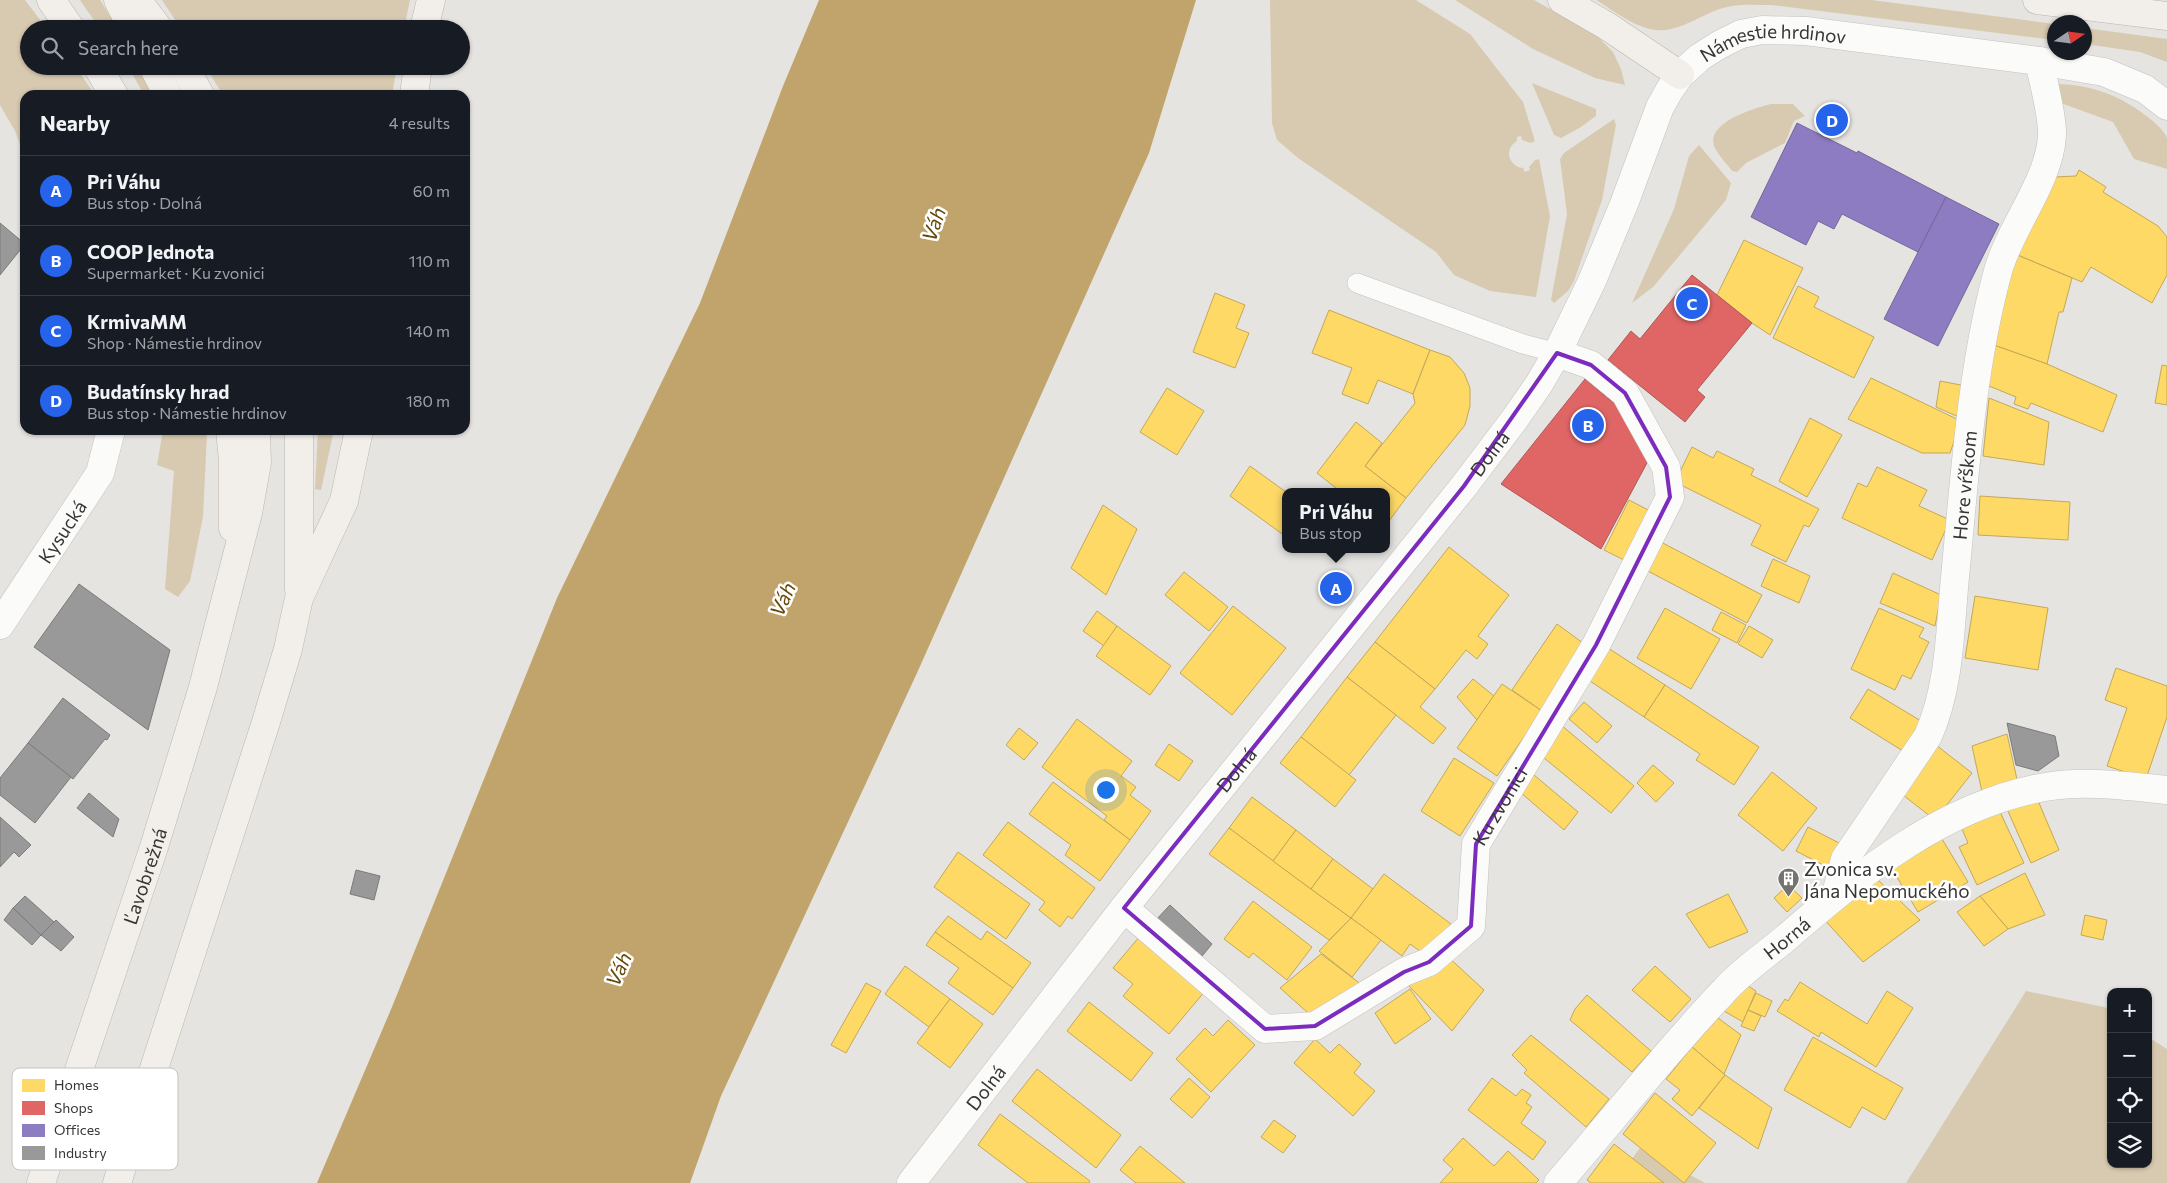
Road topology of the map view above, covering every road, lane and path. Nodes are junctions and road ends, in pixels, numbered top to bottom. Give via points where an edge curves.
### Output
1 (51, 0) edge
2 (118, 0) edge
3 (137, 0) edge
4 (431, 0) edge
5 (1562, 0) edge
6 (2037, 0) edge
7 (2167, 16) edge
8 (65, 20) edge
9 (128, 20) edge
10 (152, 20) edge
11 (426, 20) edge
12 (2039, 61) junction
13 (103, 75) edge
14 (158, 75) edge
15 (189, 75) edge
16 (417, 75) edge
17 (1680, 75) junction
18 (111, 90) edge
19 (165, 90) edge
20 (197, 90) edge
21 (415, 90) edge
22 (2167, 106) edge
23 (1357, 283) dead end
24 (1557, 353) junction
25 (110, 435) edge
26 (230, 435) edge
27 (256, 435) edge
28 (299, 435) edge
29 (358, 435) edge
30 (234, 565) junction
31 (299, 598) junction
32 (0, 625) edge
33 (2167, 790) edge
34 (1836, 894) junction
35 (1124, 908) junction
36 (80, 1068) edge
37 (154, 1068) edge
38 (45, 1170) edge
39 (121, 1170) edge
40 (41, 1183) edge
41 (117, 1183) edge
42 (911, 1183) edge
43 (1558, 1183) edge

1 - 8 main road
2 - 9 main road
3 - 10 main road
4 - 11 main road
5 - 17 main road
6 - 7 main road
12 - 17 street, Námestie hrdinov via 1806,31 1762,30 1719,44
12 - 22 street, Námestie hrdinov via 2104,72 2145,89
12 - 34 street, Hore vŕškom via 2052,133 2050,156 1998,269 1971,418 1946,668 1936,718 1928,736 1846,859
13 - 18 main road
14 - 19 main road
15 - 20 main road
16 - 21 main road
17 - 24 street, Námestie hrdinov via 1660,107 1596,272
23 - 24 lane via 1523,344
24 - 35 street, Dolná via 1519,413 1464,486
24 - 35 street, Ku zvonici via 1591,365 1624,393 1666,467 1670,497 1596,645 1476,844 1471,926 1429,962 1404,972 1315,1026 1265,1029
25 - 32 street, Kysucká via 100,473
26 - 30 main road
27 - 30 main road via 257,463
28 - 31 main road
29 - 31 main road via 344,501
30 - 36 main road, Ľavobrežná via 203,687 154,847
31 - 37 main road via 266,722
33 - 34 street, Horná via 2095,783 2045,787 1995,800 1944,823 1894,852
34 - 43 street, Horná via 1724,990
35 - 42 street, Dolná
38 - 40 main road, Ľavobrežná
39 - 41 main road

